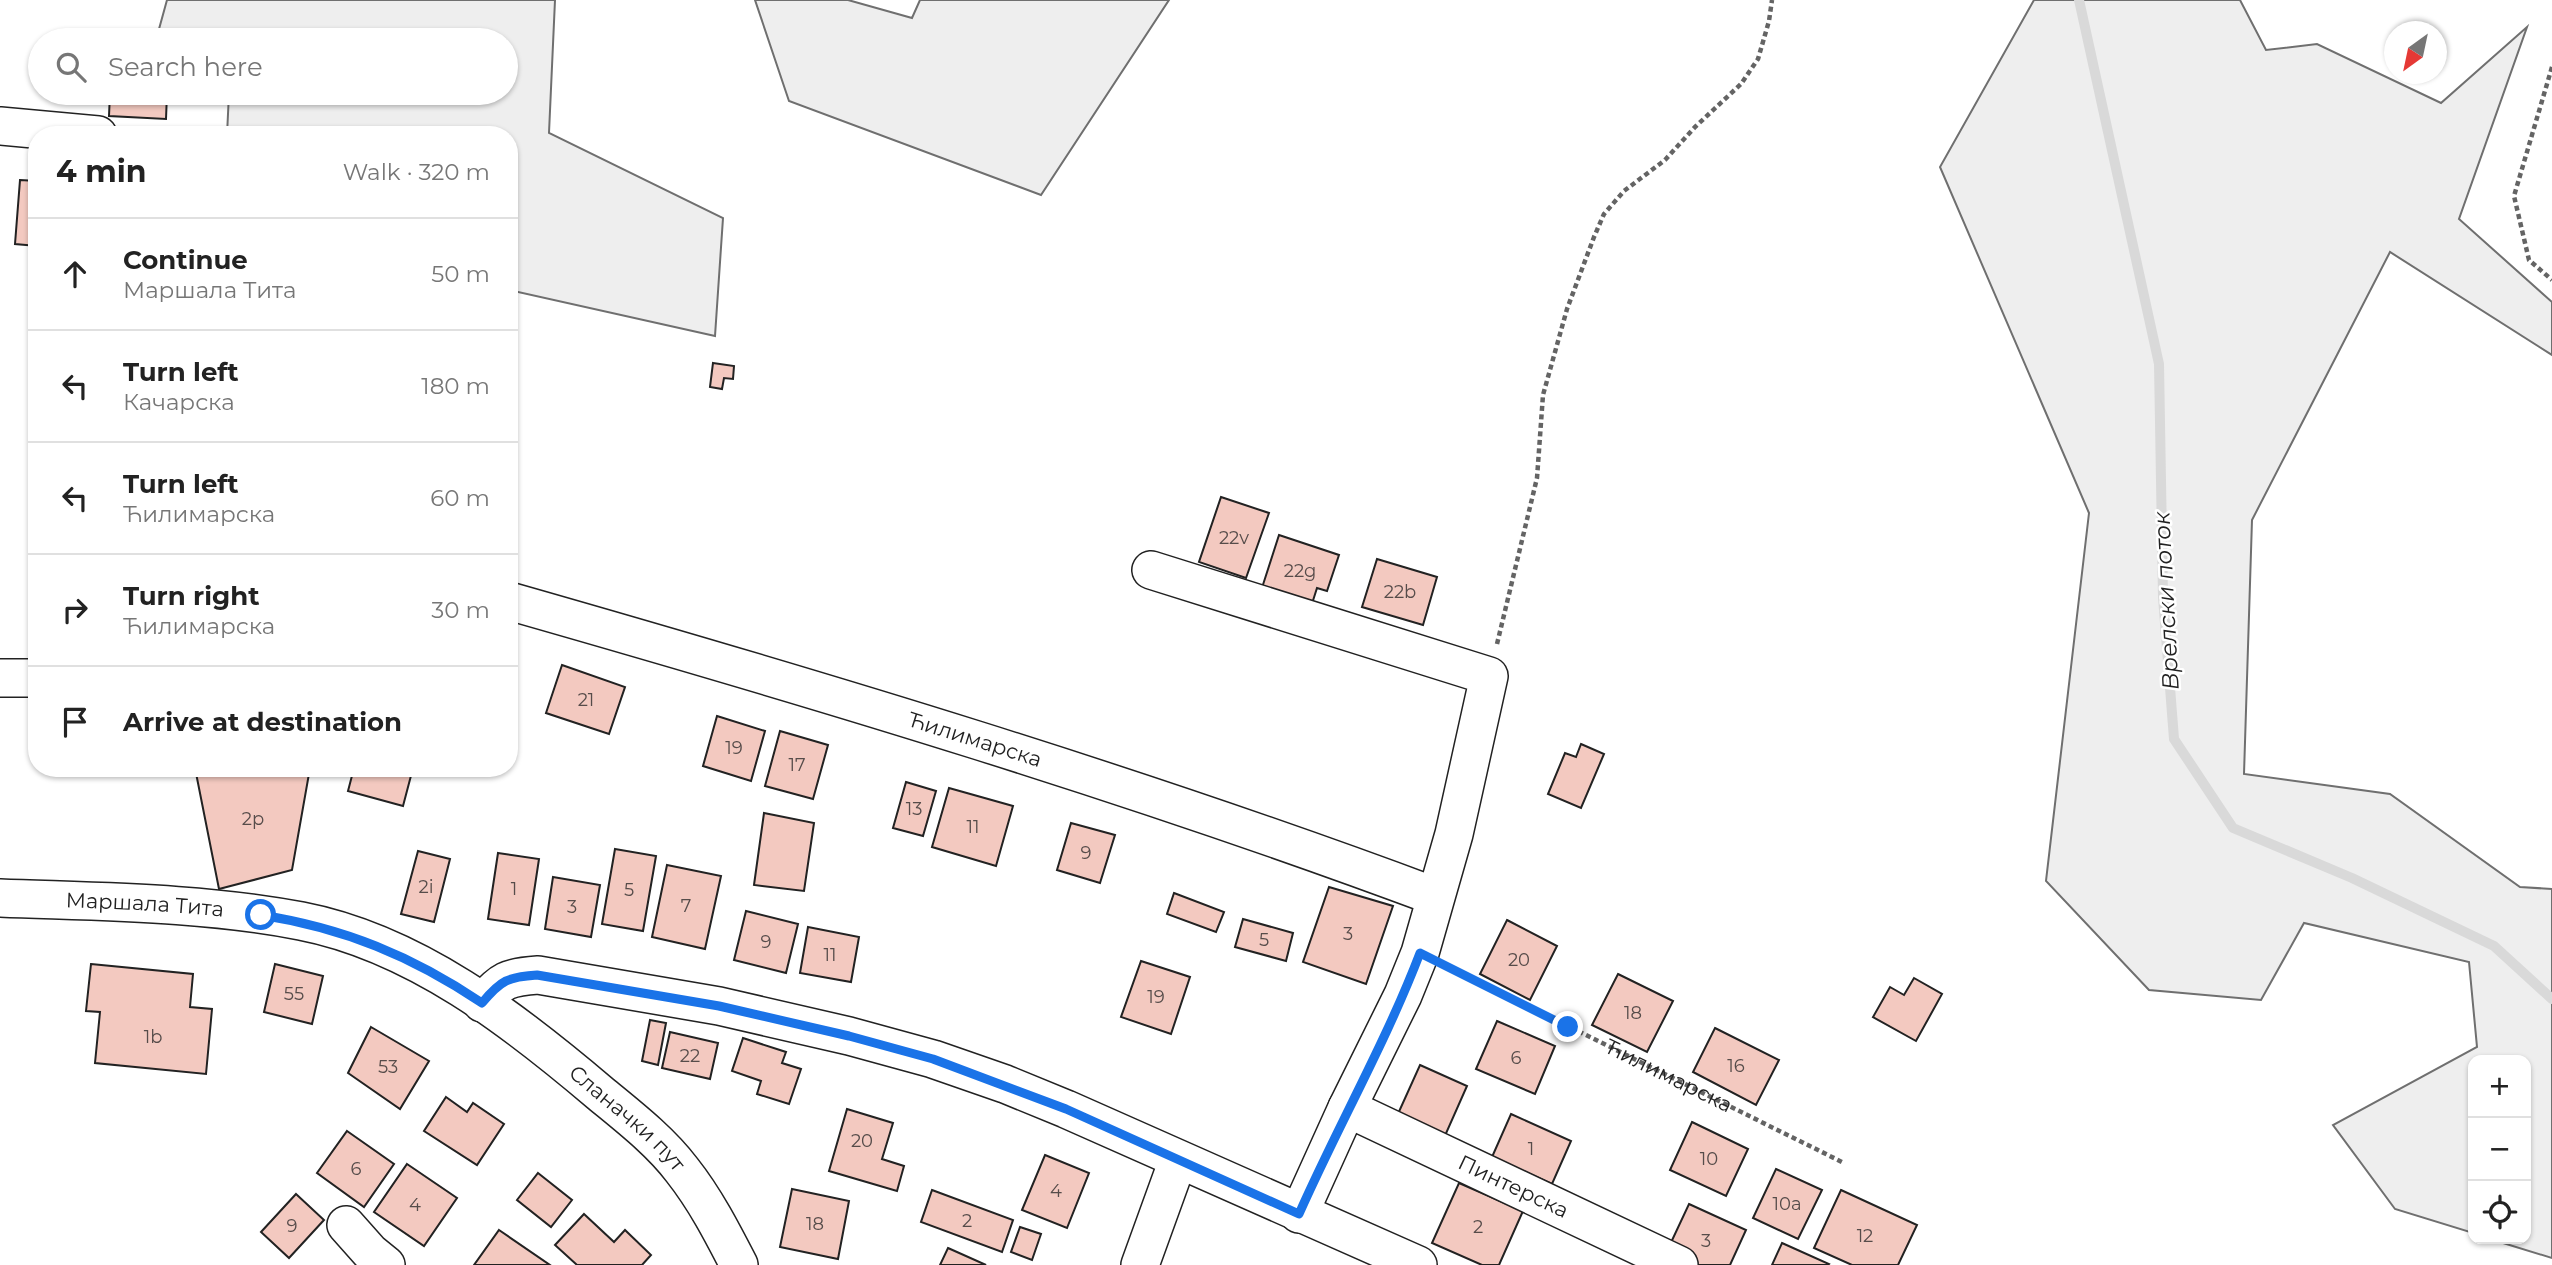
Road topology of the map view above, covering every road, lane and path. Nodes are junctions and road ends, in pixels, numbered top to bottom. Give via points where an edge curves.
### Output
1 (1772, 0) edge
2 (2552, 67) edge
3 (0, 126) edge
4 (28, 129) edge
5 (2552, 280) edge
6 (1151, 570) dead end
7 (518, 604) edge
8 (1489, 676) junction
9 (1434, 896) junction
10 (0, 898) edge
11 (1420, 953) junction
12 (482, 1003) junction
13 (1347, 1108) junction
14 (1178, 1160) junction
15 (1842, 1162) dead end
16 (1299, 1214) junction
17 (346, 1225) dead end
18 (386, 1265) edge
19 (739, 1265) edge
20 (1140, 1265) edge
21 (1418, 1265) edge
22 (1679, 1265) edge

1 - 8 path via 1758,59 1741,84 1665,160 1624,191 1604,214 1594,237 1567,309 1543,395 1538,478
2 - 5 path via 2514,196 2529,260
3 - 4 street
6 - 8 street
7 - 9 street, Ћилимарска via 793,682 1017,753 1285,840
8 - 9 street via 1454,834
9 - 11 street
10 - 12 street, Маршала Тита via 199,907 303,922 417,963
11 - 13 street
11 - 15 path, Ћилимарска
12 - 14 street via 510,976 537,975 719,1006 933,1059 1066,1109
12 - 19 street, Сланачки пут via 585,1080 681,1168 709,1208
13 - 16 street
13 - 22 street, Пинтерска
14 - 16 street
14 - 20 street
16 - 21 street
17 - 18 street

